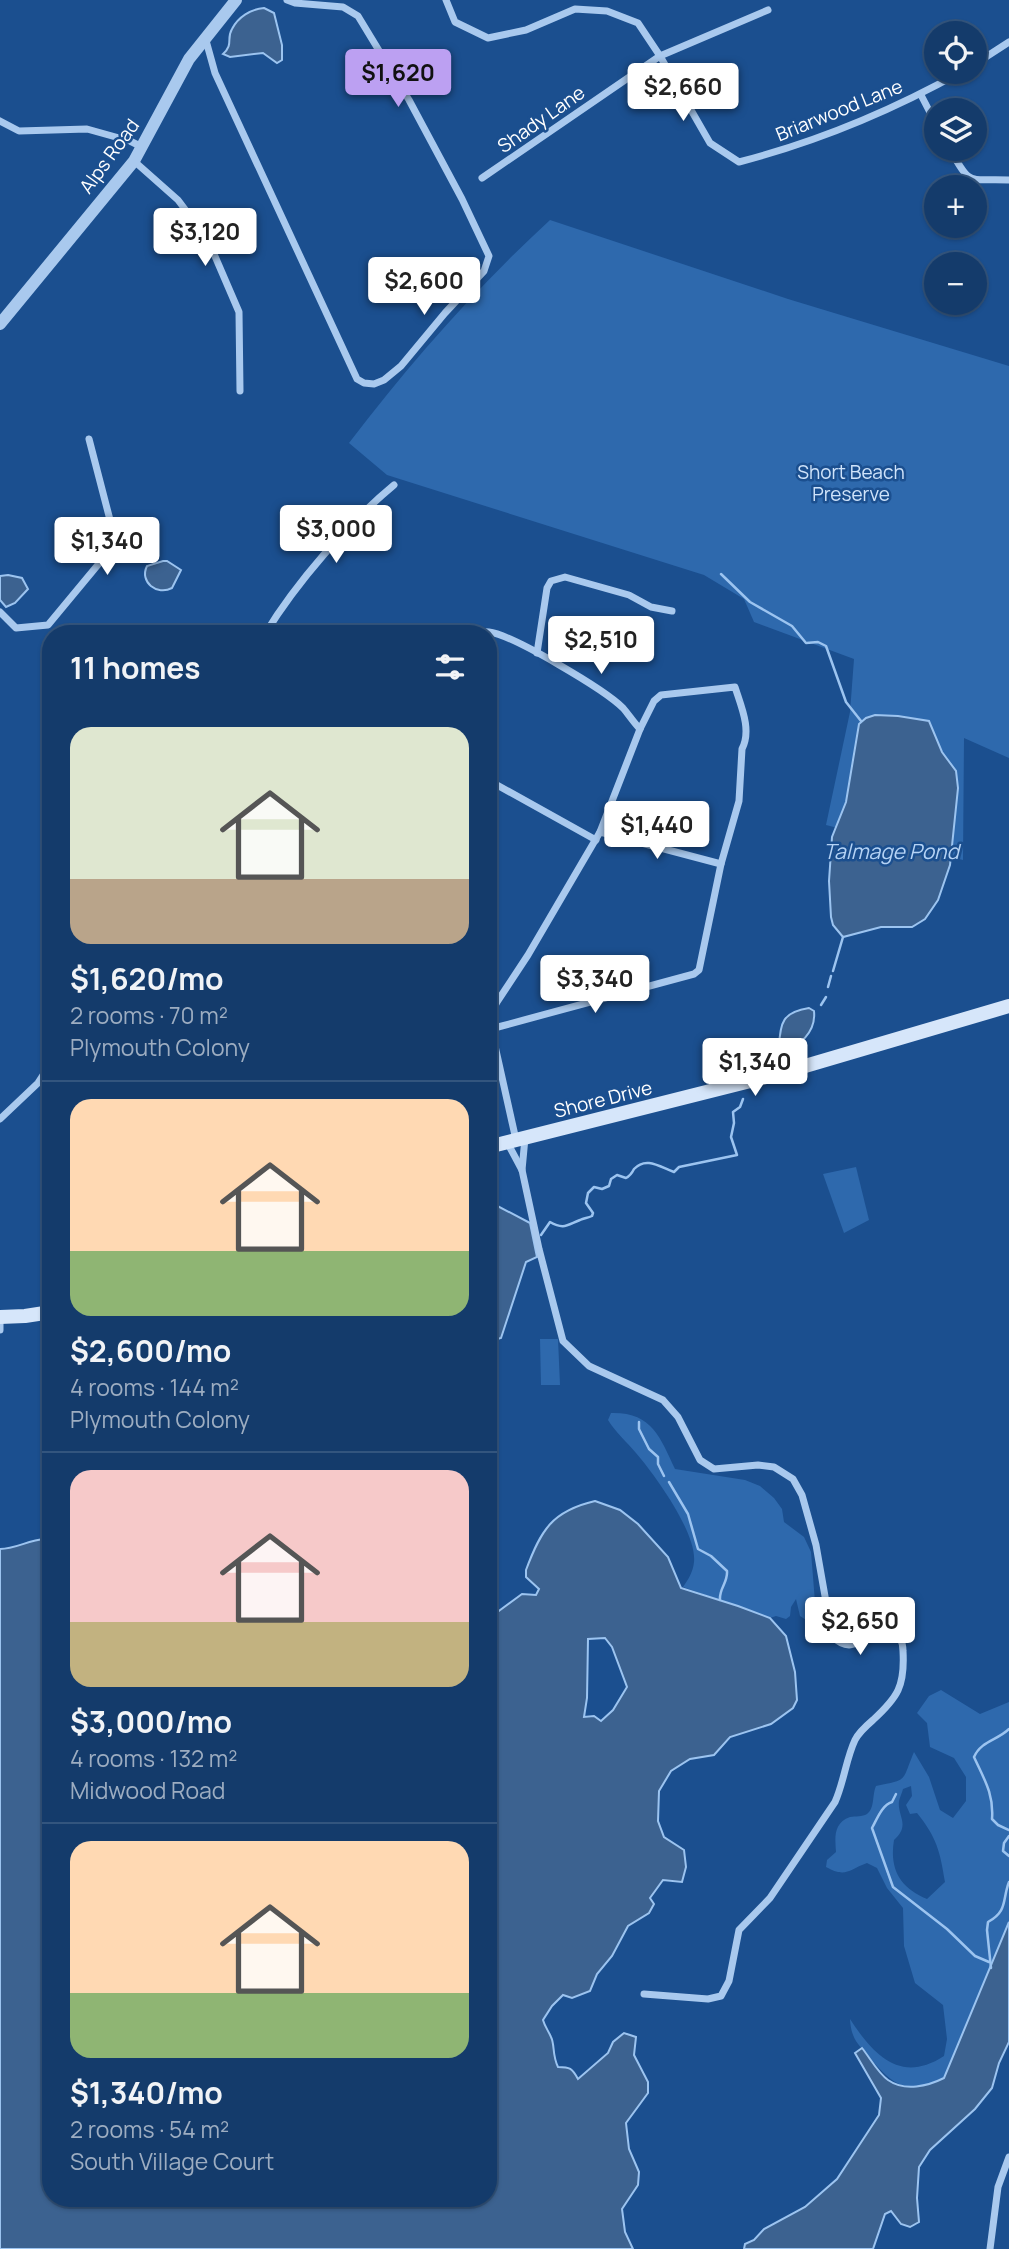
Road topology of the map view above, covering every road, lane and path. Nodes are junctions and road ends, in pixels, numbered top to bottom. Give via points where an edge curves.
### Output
1 (236, 0) edge
2 (287, 0) edge
3 (446, 0) edge
4 (768, 10) dead end
5 (205, 37) junction
6 (1009, 43) edge
7 (660, 55) junction
8 (987, 57) edge
9 (940, 84) edge
10 (921, 95) junction
11 (924, 101) edge
12 (0, 121) edge
13 (142, 147) junction
14 (134, 161) junction
15 (956, 161) edge
16 (482, 178) dead end
17 (1009, 180) edge
18 (0, 324) edge
19 (240, 391) dead end
20 (89, 439) dead end
21 (394, 485) dead end
22 (672, 611) dead end
23 (0, 612) edge
24 (48, 625) edge
25 (271, 625) edge
26 (42, 626) edge
27 (497, 634) edge
28 (537, 653) junction
29 (640, 729) junction
30 (497, 785) edge
31 (600, 832) junction
32 (596, 840) junction
33 (721, 864) junction
34 (497, 1002) edge
35 (1009, 1006) edge
36 (497, 1026) edge
37 (497, 1061) edge
38 (42, 1077) edge
39 (0, 1119) edge
40 (516, 1140) junction
41 (497, 1145) edge
42 (522, 1170) junction
43 (42, 1313) edge
44 (0, 1317) edge
45 (0, 1331) edge
46 (644, 1994) dead end
47 (1009, 2157) edge
48 (990, 2249) edge

1 - 5 street, Alps Road
2 - 5 street via 343,7 359,16 409,100 489,256 484,271 384,380 374,384 357,379 215,73
3 - 7 street, Briarwood Lane via 455,22 488,38 526,30 575,9 607,11 638,23
4 - 7 street, Shady Lane
5 - 13 street, Alps Road
6 - 8 street
7 - 10 street, Briarwood Lane via 710,143 739,162 789,149
7 - 16 street, Shady Lane
9 - 10 street, Briarwood Lane
10 - 11 street
12 - 13 street via 19,131 86,130
13 - 14 street, Alps Road
14 - 18 street, Alps Road
14 - 19 street via 178,200 208,240 239,312
15 - 17 street via 963,174 973,180
20 - 24 street via 116,543
21 - 25 street via 296,589
22 - 28 street via 589,583 556,578 547,588
23 - 26 street via 16,628
27 - 28 street
28 - 29 street via 609,697
29 - 31 street
29 - 33 street via 661,695 736,687 746,742 739,801
30 - 32 street
31 - 32 street
31 - 33 street
32 - 34 street
33 - 36 street via 702,959 694,974
35 - 40 main road, Shore Drive via 779,1074
37 - 40 street
38 - 39 street
40 - 41 main road, Shore Drive
40 - 42 street
40 - 42 street
42 - 46 street via 563,1341 589,1366 663,1400 706,1466 724,1470 774,1467 793,1479 816,1545 832,1636 848,1645 890,1630 897,1633 903,1646 898,1696 860,1731 835,1802 770,1898 739,1930 729,1981 721,1996
43 - 44 main road
44 - 45 street
47 - 48 street via 998,2187

